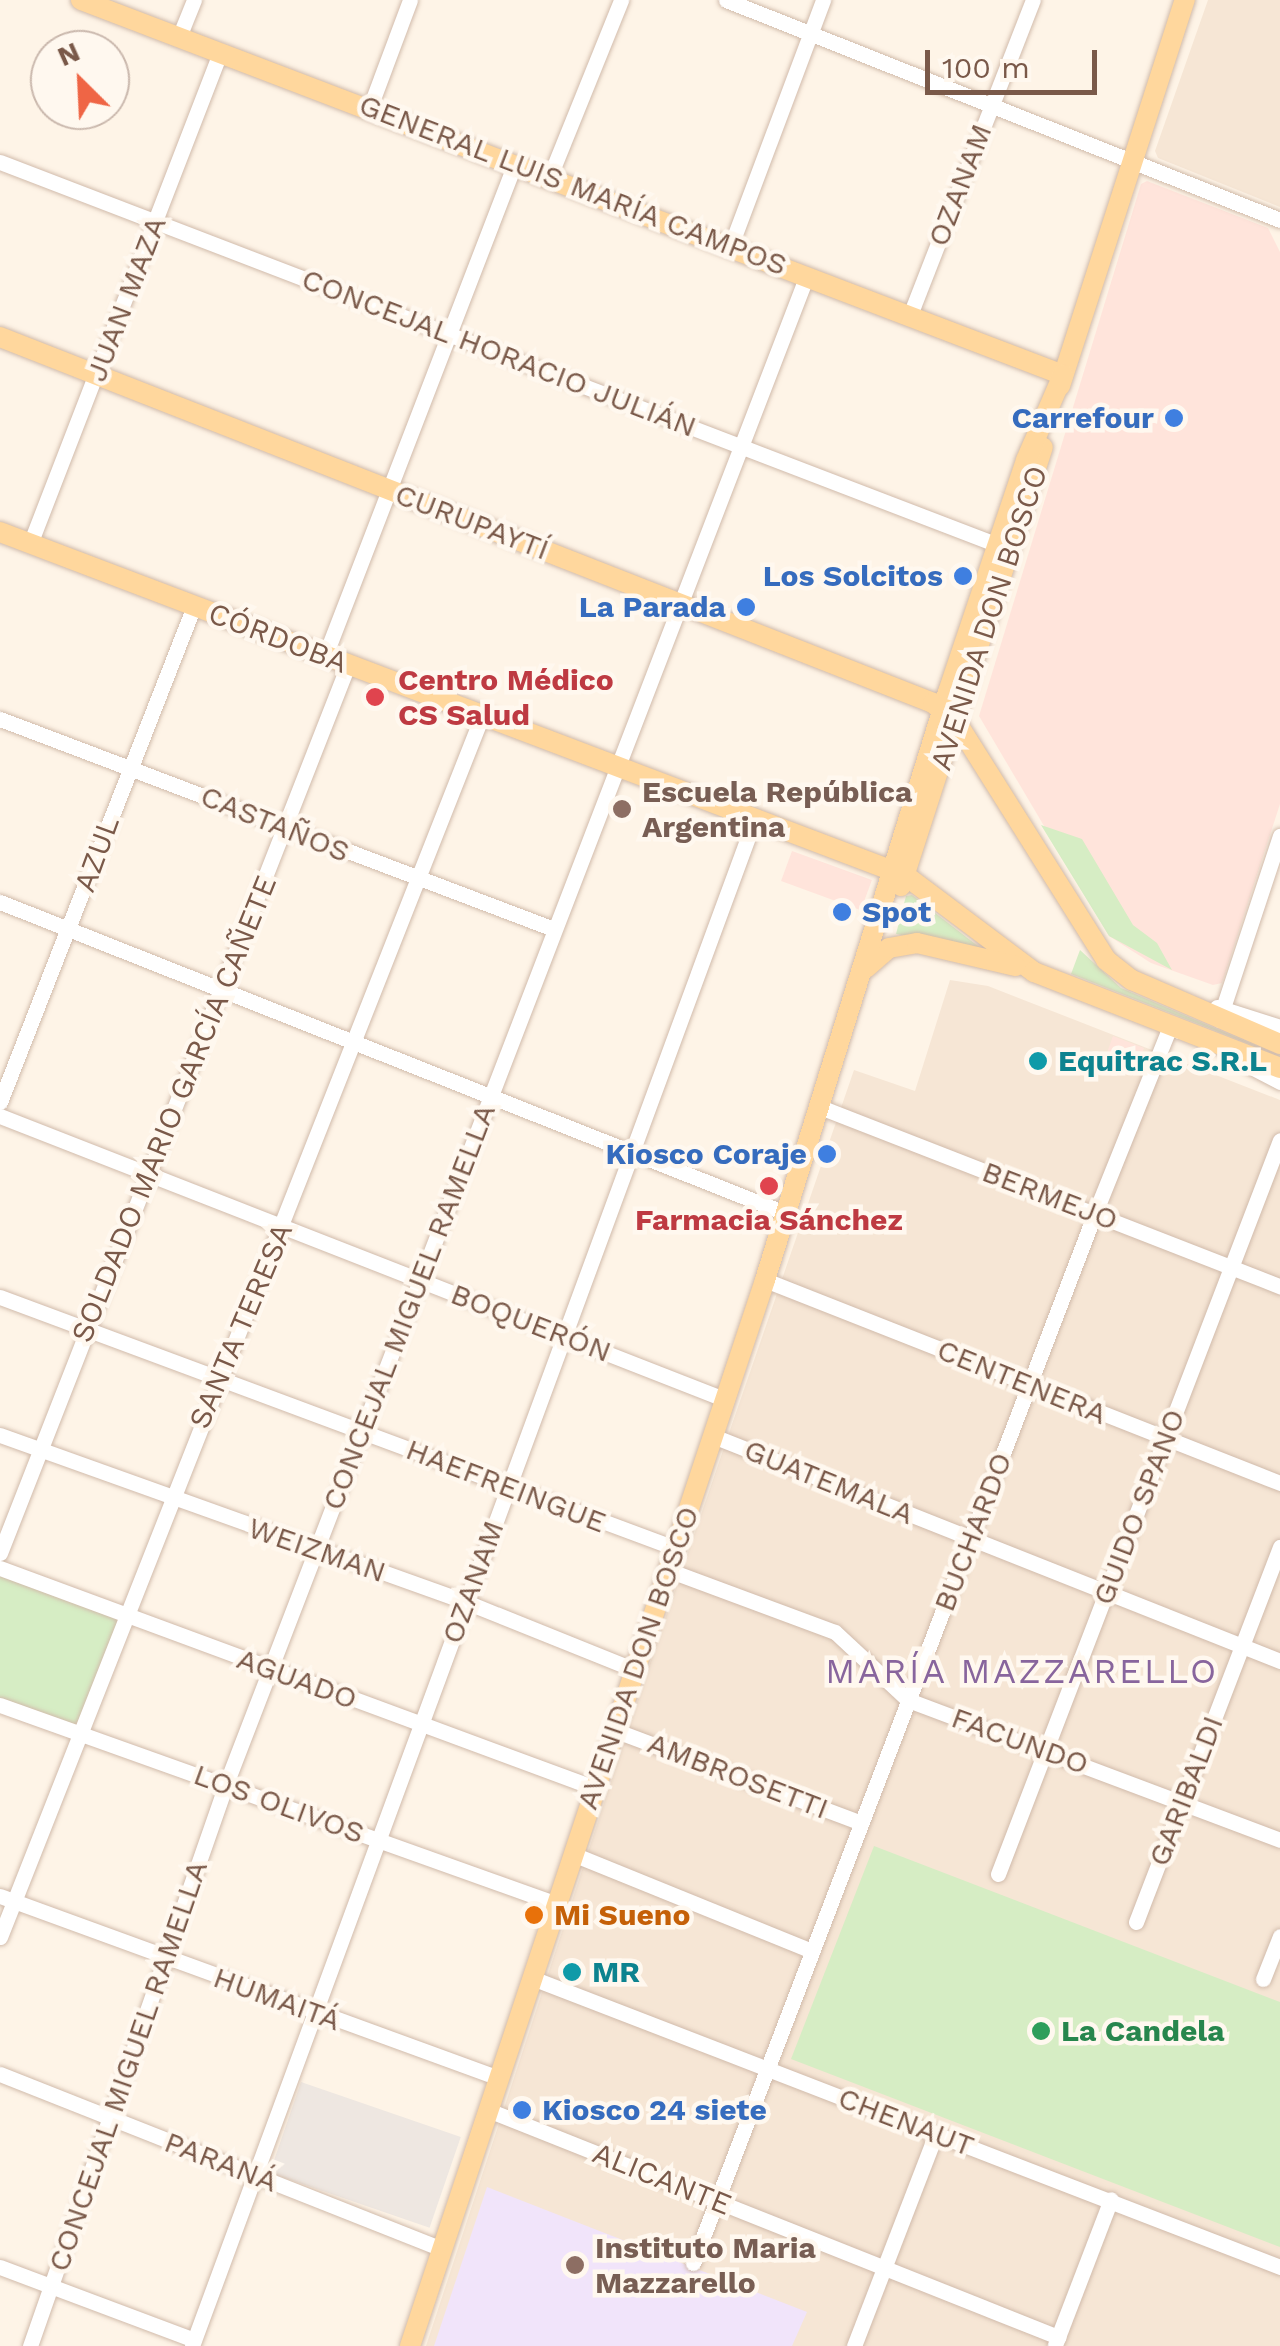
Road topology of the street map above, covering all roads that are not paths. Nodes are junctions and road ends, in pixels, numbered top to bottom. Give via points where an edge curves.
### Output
1 (81, 0) edge
2 (194, 0) edge
3 (410, 0) edge
4 (621, 0) edge
5 (726, 0) edge
6 (824, 0) edge
7 (1033, 0) edge
8 (1186, 0) edge
9 (810, 34) junction
10 (179, 38) junction
11 (220, 53) junction
12 (990, 105) junction
13 (370, 107) junction
14 (1131, 161) junction
15 (0, 162) edge
16 (515, 163) junction
17 (550, 176) junction
18 (1280, 220) edge
19 (156, 222) junction
20 (731, 245) junction
21 (806, 275) junction
22 (910, 316) junction
23 (448, 333) junction
24 (0, 337) edge
25 (98, 374) junction
26 (1063, 375) junction
27 (738, 446) junction
28 (387, 489) junction
29 (0, 532) edge
30 (30, 544) junction
31 (998, 544) junction
32 (679, 602) junction
33 (194, 606) junction
34 (325, 656) junction
35 (348, 665) junction
36 (482, 716) junction
37 (950, 716) junction
38 (0, 719) edge
39 (615, 765) junction
40 (130, 766) junction
41 (755, 818) junction
42 (286, 828) junction
43 (1280, 836) edge
44 (899, 874) junction
45 (417, 880) junction
46 (0, 902) edge
47 (70, 928) junction
48 (551, 928) junction
49 (864, 970) junction
50 (1034, 972) junction
51 (226, 988) junction
52 (1221, 1014) junction
53 (1170, 1026) junction
54 (1280, 1027) edge
55 (355, 1040) junction
56 (1280, 1044) edge
57 (1280, 1068) edge
58 (1280, 1082) edge
59 (490, 1093) junction
60 (0, 1102) edge
61 (820, 1107) junction
62 (0, 1116) edge
63 (1280, 1140) edge
64 (637, 1152) junction
65 (152, 1172) junction
66 (785, 1213) junction
67 (1094, 1213) junction
68 (286, 1226) junction
69 (1231, 1267) junction
70 (418, 1278) junction
71 (765, 1280) junction
72 (1280, 1286) edge
73 (0, 1297) edge
74 (86, 1327) junction
75 (566, 1336) junction
76 (218, 1376) junction
77 (1029, 1384) junction
78 (726, 1400) junction
79 (361, 1431) junction
80 (0, 1435) edge
81 (713, 1436) junction
82 (1164, 1438) junction
83 (39, 1449) junction
84 (1280, 1483) edge
85 (509, 1488) junction
86 (168, 1497) junction
87 (970, 1540) junction
88 (675, 1548) junction
89 (1280, 1548) edge
90 (317, 1551) junction
91 (0, 1553) edge
92 (0, 1568) edge
93 (668, 1570) junction
94 (1107, 1594) junction
95 (466, 1602) junction
96 (122, 1614) junction
97 (1242, 1648) junction
98 (1280, 1661) edge
99 (270, 1669) junction
100 (634, 1670) junction
101 (908, 1700) junction
102 (0, 1704) edge
103 (420, 1724) junction
104 (614, 1730) junction
105 (79, 1731) junction
106 (1046, 1750) junction
107 (226, 1784) junction
108 (595, 1788) junction
109 (1181, 1802) junction
110 (861, 1823) junction
111 (376, 1840) junction
112 (1280, 1840) edge
113 (573, 1854) junction
114 (998, 1874) dead end
115 (7, 1898) edge
116 (557, 1904) junction
117 (1136, 1922) dead end
118 (1280, 1936) edge
119 (0, 1937) edge
120 (812, 1951) junction
121 (166, 1957) junction
122 (532, 1978) junction
123 (1264, 1978) dead end
124 (313, 2013) junction
125 (768, 2070) junction
126 (0, 2074) edge
127 (500, 2078) junction
128 (488, 2110) junction
129 (106, 2119) junction
130 (936, 2133) junction
131 (254, 2174) junction
132 (1111, 2199) junction
133 (717, 2200) junction
134 (443, 2249) junction
135 (693, 2262) dead end
136 (0, 2267) edge
137 (1280, 2267) edge
138 (884, 2270) junction
139 (51, 2286) junction
140 (1056, 2342) edge
141 (193, 2343) edge
142 (30, 2346) edge
143 (410, 2346) edge
144 (854, 2346) edge

1 - 10 main road, GENERAL LUIS MARÍA CAMPOS
2 - 10 street
3 - 13 street
4 - 17 street
5 - 9 street
6 - 9 street
7 - 12 street, OZANAM
8 - 14 main road, AVENIDA DON BOSCO
9 - 12 street
9 - 20 street
10 - 11 main road, GENERAL LUIS MARÍA CAMPOS
11 - 13 main road, GENERAL LUIS MARÍA CAMPOS
11 - 19 street, JUAN MAZA
12 - 14 street
12 - 22 street, OZANAM
13 - 16 main road, GENERAL LUIS MARÍA CAMPOS
14 - 18 street
14 - 26 main road, AVENIDA DON BOSCO
15 - 19 street, CONCEJAL HORACIO JULIÁN
16 - 17 main road, GENERAL LUIS MARÍA CAMPOS
16 - 23 street
17 - 20 main road, GENERAL LUIS MARÍA CAMPOS
19 - 23 street, CONCEJAL HORACIO JULIÁN
19 - 25 street, JUAN MAZA
20 - 21 main road, GENERAL LUIS MARÍA CAMPOS
21 - 22 main road, GENERAL LUIS MARÍA CAMPOS
21 - 27 street, CONCEJAL MIGUEL RAMELLA
22 - 26 main road, GENERAL LUIS MARÍA CAMPOS
23 - 27 street, CONCEJAL HORACIO JULIÁN
23 - 28 street
24 - 25 main road, CURUPAYTÍ
25 - 28 main road, CURUPAYTÍ
25 - 30 street, JUAN MAZA
26 - 31 main road, AVENIDA DON BOSCO
26 - 37 main road, AVENIDA DON BOSCO
27 - 31 street, CONCEJAL HORACIO JULIÁN
27 - 32 street, CONCEJAL MIGUEL RAMELLA
28 - 32 main road, CURUPAYTÍ
28 - 34 street
29 - 30 main road, CÓRDOBA
30 - 33 main road, CÓRDOBA
31 - 37 main road, AVENIDA DON BOSCO
32 - 37 main road, CURUPAYTÍ
32 - 39 street, CONCEJAL MIGUEL RAMELLA
33 - 34 main road, CÓRDOBA
33 - 40 street, AZUL
34 - 35 main road, CÓRDOBA
35 - 36 main road, CÓRDOBA
35 - 42 street, SOLDADO MARIO GARCÍA CAÑETE
36 - 39 main road, CÓRDOBA
36 - 45 street, SANTA TERESA
37 - 44 main road, AVENIDA DON BOSCO
37 - 52 main road via 1093,946 1118,970
38 - 40 street, CASTAÑOS
39 - 41 main road, CÓRDOBA
39 - 48 street, CONCEJAL MIGUEL RAMELLA
40 - 42 street, CASTAÑOS
40 - 47 street, AZUL
41 - 44 main road, CÓRDOBA
41 - 64 street, OZANAM
42 - 45 street, CASTAÑOS
42 - 51 street, SOLDADO MARIO GARCÍA CAÑETE
43 - 52 street
44 - 49 main road, AVENIDA DON BOSCO
44 - 50 main road, CÓRDOBA
45 - 48 street, CASTAÑOS
45 - 55 street, SANTA TERESA
46 - 47 street
47 - 51 street
47 - 60 street, AZUL
48 - 59 street, CONCEJAL MIGUEL RAMELLA
49 - 50 main road via 889,948 917,943
49 - 61 main road, AVENIDA DON BOSCO
50 - 53 main road
51 - 55 street
51 - 65 street, SOLDADO MARIO GARCÍA CAÑETE
52 - 54 street
52 - 56 main road
53 - 57 main road
53 - 58 street
53 - 67 street, BUCHARDO
55 - 59 street
55 - 68 street, SANTA TERESA
59 - 64 street
59 - 70 street, CONCEJAL MIGUEL RAMELLA
61 - 66 main road, AVENIDA DON BOSCO
61 - 67 street, BERMEJO
62 - 65 street, BOQUERÓN
63 - 69 street, GUIDO SPANO
64 - 66 street
64 - 75 street, OZANAM
65 - 68 street, BOQUERÓN
65 - 74 street, SOLDADO MARIO GARCÍA CAÑETE
66 - 71 main road, AVENIDA DON BOSCO
67 - 69 street, BERMEJO
67 - 77 street, BUCHARDO
68 - 70 street, BOQUERÓN
68 - 76 street, SANTA TERESA
69 - 72 street, BERMEJO
69 - 82 street, GUIDO SPANO
70 - 75 street, BOQUERÓN
70 - 79 street, CONCEJAL MIGUEL RAMELLA
71 - 77 street, CENTENERA
71 - 78 main road, AVENIDA DON BOSCO
73 - 74 street, HAEFREINGUE
74 - 76 street, HAEFREINGUE
74 - 83 street, SOLDADO MARIO GARCÍA CAÑETE
75 - 78 street, BOQUERÓN
75 - 85 street, OZANAM
76 - 79 street, HAEFREINGUE
76 - 86 street, SANTA TERESA
77 - 82 street, CENTENERA
77 - 87 street, BUCHARDO
78 - 81 main road, AVENIDA DON BOSCO
79 - 85 street, HAEFREINGUE
79 - 90 street, CONCEJAL MIGUEL RAMELLA
80 - 83 street, WEIZMAN
81 - 87 street, GUATEMALA
81 - 88 main road, AVENIDA DON BOSCO
82 - 84 street, CENTENERA
82 - 94 street, GUIDO SPANO
83 - 86 street, WEIZMAN
83 - 91 street, SOLDADO MARIO GARCÍA CAÑETE
85 - 88 street, HAEFREINGUE
85 - 95 street, OZANAM
86 - 90 street, WEIZMAN
86 - 96 street, SANTA TERESA
87 - 94 street, GUATEMALA
87 - 101 street, BUCHARDO
88 - 93 main road, AVENIDA DON BOSCO
89 - 97 street, GARIBALDI
90 - 95 street, WEIZMAN
90 - 99 street, CONCEJAL MIGUEL RAMELLA
92 - 96 street, AGUADO
93 - 100 main road, AVENIDA DON BOSCO
93 - 101 street, FACUNDO via 836,1632
94 - 97 street, GUATEMALA
94 - 106 street, GUIDO SPANO
95 - 100 street, WEIZMAN
95 - 103 street, OZANAM
96 - 99 street, AGUADO
96 - 105 street, SANTA TERESA
97 - 98 street, GUATEMALA
97 - 109 street, GARIBALDI
99 - 103 street, AGUADO
99 - 107 street, CONCEJAL MIGUEL RAMELLA
100 - 104 main road, AVENIDA DON BOSCO
101 - 106 street, FACUNDO
101 - 110 street, BUCHARDO
102 - 105 street, LOS OLIVOS
103 - 108 street, AGUADO
103 - 111 street, OZANAM
104 - 108 main road, AVENIDA DON BOSCO
104 - 110 street, AMBROSETTI
105 - 107 street, LOS OLIVOS
105 - 115 street, SANTA TERESA
106 - 109 street, FACUNDO
106 - 114 street, GUIDO SPANO
107 - 111 street, LOS OLIVOS
107 - 121 street, CONCEJAL MIGUEL RAMELLA
108 - 113 main road, AVENIDA DON BOSCO
109 - 112 street, FACUNDO
109 - 117 street, GARIBALDI
110 - 120 street, BUCHARDO
111 - 116 street, LOS OLIVOS
111 - 124 street, OZANAM
113 - 116 main road, AVENIDA DON BOSCO
113 - 120 street
115 - 119 street, SANTA TERESA
115 - 121 street, HUMAITÁ
116 - 122 main road, AVENIDA DON BOSCO
118 - 123 street
120 - 125 street, BUCHARDO
121 - 124 street, HUMAITÁ
121 - 129 street, CONCEJAL MIGUEL RAMELLA
122 - 125 street, CHENAUT
122 - 127 main road, AVENIDA DON BOSCO
124 - 127 street, HUMAITÁ
124 - 131 street, OZANAM
125 - 130 street, CHENAUT
125 - 133 street, BUCHARDO
126 - 129 street, PARANÁ
127 - 128 main road, AVENIDA DON BOSCO
128 - 133 street, ALICANTE
128 - 134 main road, AVENIDA DON BOSCO
129 - 131 street, PARANÁ
129 - 139 street, CONCEJAL MIGUEL RAMELLA
130 - 132 street, CHENAUT
130 - 138 street
131 - 134 street, PARANÁ
131 - 141 street, OZANAM
132 - 137 street, CHENAUT
132 - 140 street
133 - 135 street, BUCHARDO
133 - 138 street, ALICANTE
134 - 143 main road, AVENIDA DON BOSCO
136 - 139 street
138 - 140 street, ALICANTE
138 - 144 street
139 - 141 street
139 - 142 street, CONCEJAL MIGUEL RAMELLA

